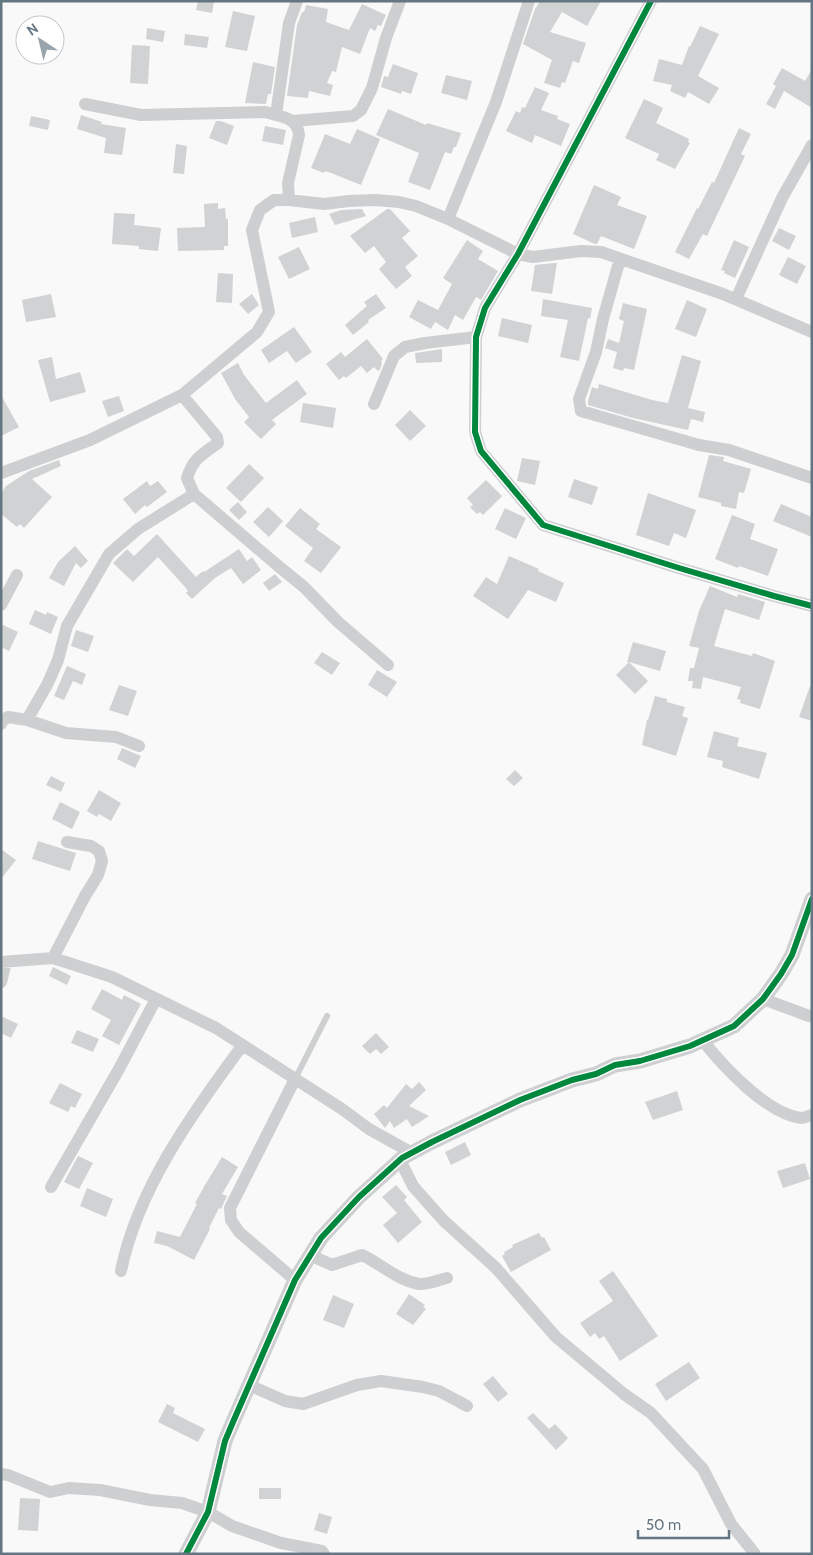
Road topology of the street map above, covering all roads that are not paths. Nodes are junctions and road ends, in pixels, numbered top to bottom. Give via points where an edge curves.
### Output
1 (297, 1) edge
2 (400, 1) edge
3 (529, 1) edge
4 (651, 1) edge
5 (85, 104) dead end
6 (276, 115) junction
7 (293, 121) junction
8 (812, 144) edge
9 (289, 200) junction
10 (448, 219) junction
11 (518, 254) junction
12 (623, 260) junction
13 (736, 299) junction
14 (812, 332) edge
15 (476, 338) junction
16 (182, 395) junction
17 (374, 404) dead end
18 (1, 473) edge
19 (812, 478) edge
20 (194, 494) junction
21 (17, 575) dead end
22 (1, 606) edge
23 (812, 606) edge
24 (388, 665) dead end
25 (27, 720) junction
26 (1, 724) edge
27 (139, 746) dead end
28 (67, 842) dead end
29 (811, 901) edge
30 (53, 958) junction
31 (4, 962) edge
32 (1, 982) edge
33 (156, 998) junction
34 (763, 999) junction
35 (326, 1016) dead end
36 (812, 1016) edge
37 (703, 1041) junction
38 (242, 1046) junction
39 (295, 1079) junction
40 (812, 1115) edge
41 (406, 1156) junction
42 (51, 1187) dead end
43 (310, 1255) junction
44 (121, 1271) dead end
45 (446, 1278) dead end
46 (295, 1280) junction
47 (249, 1385) junction
48 (467, 1406) dead end
49 (1, 1474) edge
50 (208, 1512) junction
51 (186, 1554) edge
52 (324, 1554) edge
53 (755, 1554) edge

1 - 6 street via 289,23
2 - 7 street via 372,88 361,110 353,116
3 - 10 street via 496,102
4 - 11 street
5 - 6 street via 141,114 265,112
6 - 7 street
7 - 9 street via 299,135 288,183
8 - 13 street via 782,198
9 - 10 street via 324,204 375,200 399,202
9 - 16 street via 274,200 260,210 252,230 269,312 263,323 257,332
10 - 11 street
11 - 12 street via 533,257 601,252
11 - 15 street via 485,308
12 - 13 street
12 - 19 street via 618,266 596,352 579,399 581,412 699,445 729,450
13 - 14 street
15 - 17 street via 405,347 394,356
15 - 23 street via 475,432 481,451 543,525
16 - 18 street via 90,440
16 - 20 street via 217,437 218,443 191,465 187,478
20 - 24 street via 304,587 338,622
20 - 25 street via 138,529 109,554 67,626 58,660
21 - 22 street
25 - 26 street via 8,717
25 - 27 street via 66,733 116,737
28 - 30 street via 91,846 100,851 102,861 98,875
29 - 34 street via 792,955
30 - 31 street
30 - 33 street via 112,976
31 - 32 street
33 - 38 street via 216,1028
33 - 42 street
34 - 36 street
34 - 37 street via 734,1026
35 - 39 lane
37 - 40 street via 721,1063 770,1105 802,1118
37 - 41 street via 615,1066 520,1100
38 - 39 street
38 - 44 street via 155,1180 134,1226
39 - 41 street
39 - 46 street via 230,1208 231,1220 239,1232
41 - 43 street via 359,1197 321,1238
41 - 53 street via 413,1186 426,1202 496,1268 556,1338 651,1413 702,1469 731,1524
43 - 45 street via 332,1265 362,1255 388,1272 420,1284
43 - 46 street
46 - 47 street
47 - 48 street via 285,1401 303,1404 357,1385 381,1381 439,1391
47 - 50 street via 225,1441
49 - 50 street via 50,1492 69,1488 100,1490 182,1503
50 - 51 street
50 - 52 street via 232,1526

